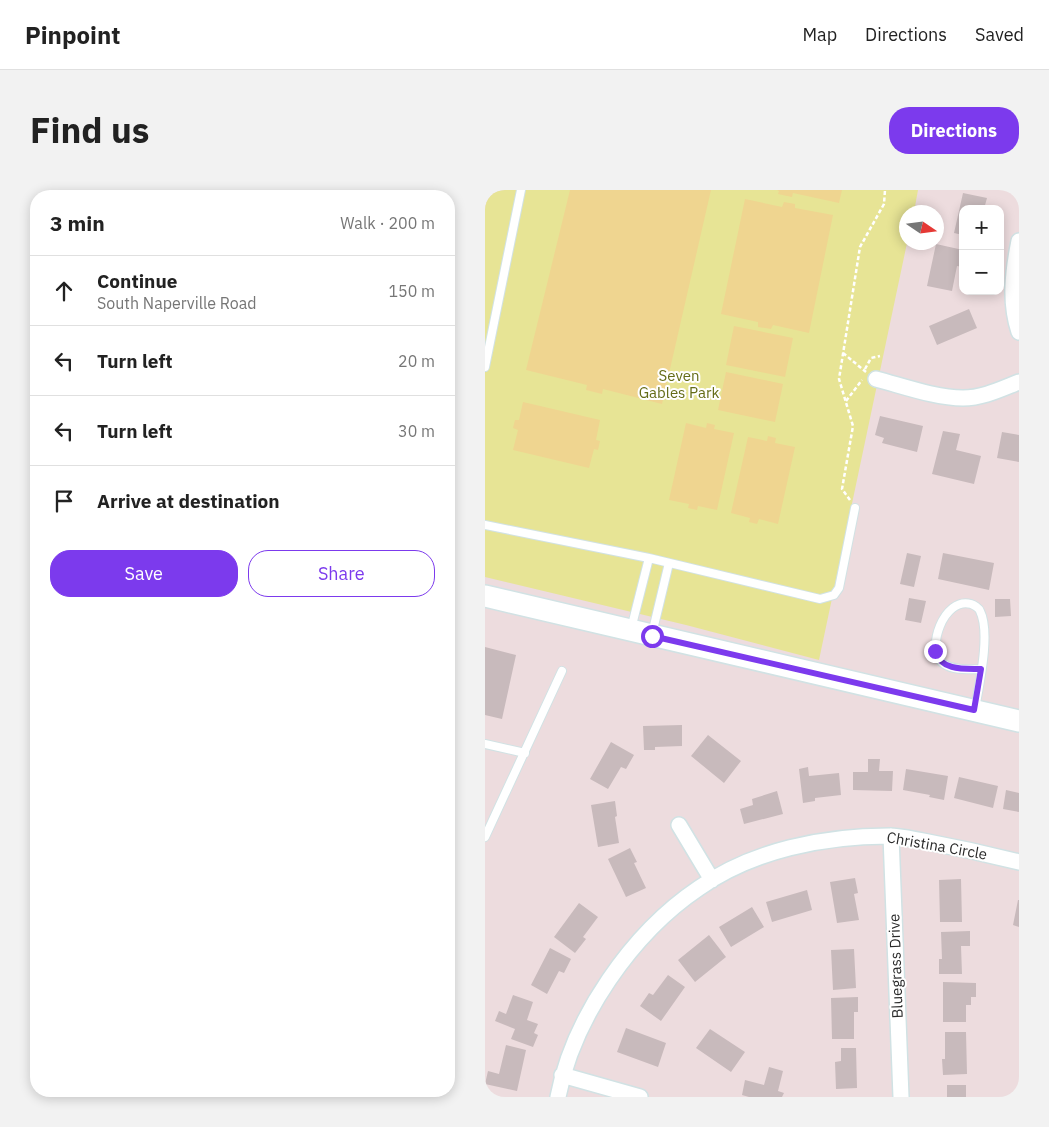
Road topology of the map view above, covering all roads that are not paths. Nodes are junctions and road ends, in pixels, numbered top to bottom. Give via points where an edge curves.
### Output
1 (521, 190) edge
2 (1019, 241) edge
3 (1019, 332) edge
4 (485, 367) edge
5 (872, 376) road end
6 (1019, 382) edge
7 (855, 508) road end
8 (485, 525) edge
9 (649, 558) junction
10 (669, 563) junction
11 (485, 596) edge
12 (631, 631) junction
13 (652, 636) junction
14 (981, 669) junction
15 (562, 672) dead end
16 (974, 710) junction
17 (1019, 721) edge
18 (485, 744) edge
19 (525, 753) junction
20 (679, 825) dead end
21 (891, 836) junction
22 (485, 838) edge
23 (1019, 862) edge
24 (713, 880) junction
25 (563, 1076) junction
26 (558, 1097) edge
27 (640, 1097) edge
28 (901, 1097) edge

1 - 4 lane
2 - 3 street via 1012,285
5 - 6 street via 964,398 994,392
7 - 10 lane via 839,588 827,598
8 - 9 lane
9 - 10 lane
9 - 12 lane
10 - 13 lane
11 - 12 main road
12 - 13 main road
13 - 16 main road
14 - 14 lane via 985,633 980,610 964,603 953,607 944,617 935,651 937,658 957,669
14 - 16 lane
15 - 19 lane
16 - 17 main road
18 - 19 lane
19 - 22 lane
20 - 24 street
21 - 23 street, Christina Circle
21 - 24 street, Christina Circle via 836,838 798,846 763,856
21 - 28 street, Bluegrass Drive
24 - 25 street, Christina Circle via 668,913 618,967 592,1007
25 - 26 street, Christina Circle
25 - 27 street

